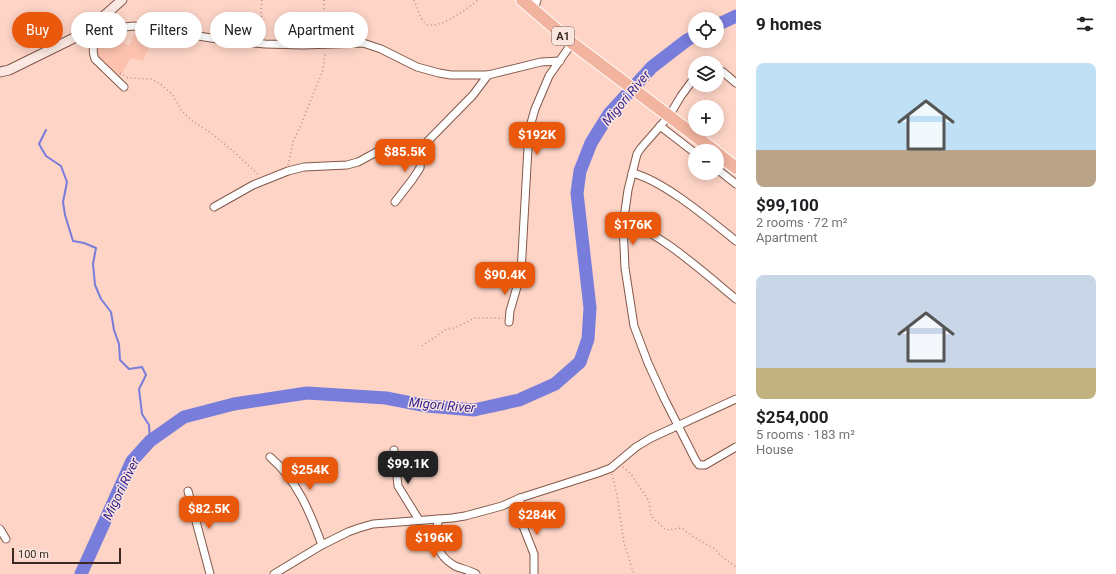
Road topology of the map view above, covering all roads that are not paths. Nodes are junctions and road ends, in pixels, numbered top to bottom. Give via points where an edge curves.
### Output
1 (122, 0) edge
2 (522, 0) edge
3 (535, 5) edge
4 (108, 12) edge
5 (127, 27) edge
6 (71, 40) edge
7 (572, 43) junction
8 (93, 48) edge
9 (560, 61) junction
10 (0, 72) edge
11 (724, 73) edge
12 (488, 75) junction
13 (736, 83) edge
14 (688, 86) edge
15 (124, 87) dead end
16 (670, 116) junction
17 (660, 126) junction
18 (706, 144) edge
19 (422, 147) junction
20 (688, 148) edge
21 (724, 158) edge
22 (736, 168) edge
23 (632, 173) junction
24 (724, 175) edge
25 (736, 184) edge
26 (395, 202) dead end
27 (214, 207) dead end
28 (623, 225) junction
29 (736, 241) edge
30 (736, 299) edge
31 (509, 319) road end
32 (736, 399) edge
33 (678, 425) junction
34 (736, 447) edge
35 (394, 450) dead end
36 (270, 457) dead end
37 (188, 491) dead end
38 (520, 498) junction
39 (439, 519) junction
40 (419, 520) junction
41 (0, 529) edge
42 (6, 539) dead end
43 (322, 545) junction
44 (210, 574) edge
45 (274, 574) edge
46 (476, 574) edge
47 (534, 574) edge

1 - 4 street
2 - 3 highway, A1
3 - 7 highway, A1
5 - 12 street via 264,44 363,43 428,70 457,75
6 - 10 street
7 - 9 street
7 - 16 highway, A1
8 - 15 street via 93,54 98,62
9 - 12 street via 542,62
9 - 31 street via 541,93 531,123 521,273
11 - 13 street
12 - 19 street via 473,95
14 - 16 street
16 - 17 street
16 - 18 highway, A1
17 - 20 street
17 - 23 street via 637,154
19 - 26 street via 420,168
19 - 27 street via 398,145 384,148 347,165 288,170 243,190
21 - 22 highway, A1
23 - 28 street
23 - 29 street via 643,176 676,195
24 - 25 street
28 - 30 street via 638,227 669,245
28 - 33 street via 625,268 634,326 648,363
32 - 33 street
33 - 34 street via 700,465 705,465
33 - 38 street via 636,447 610,468
35 - 40 street via 398,486
36 - 43 street via 285,471 302,496
37 - 44 street
38 - 39 street via 484,511
38 - 47 street via 520,516 534,554
39 - 40 street
39 - 46 street via 435,540 445,558 456,566
40 - 43 street via 373,524 348,532
41 - 42 street
43 - 45 street

